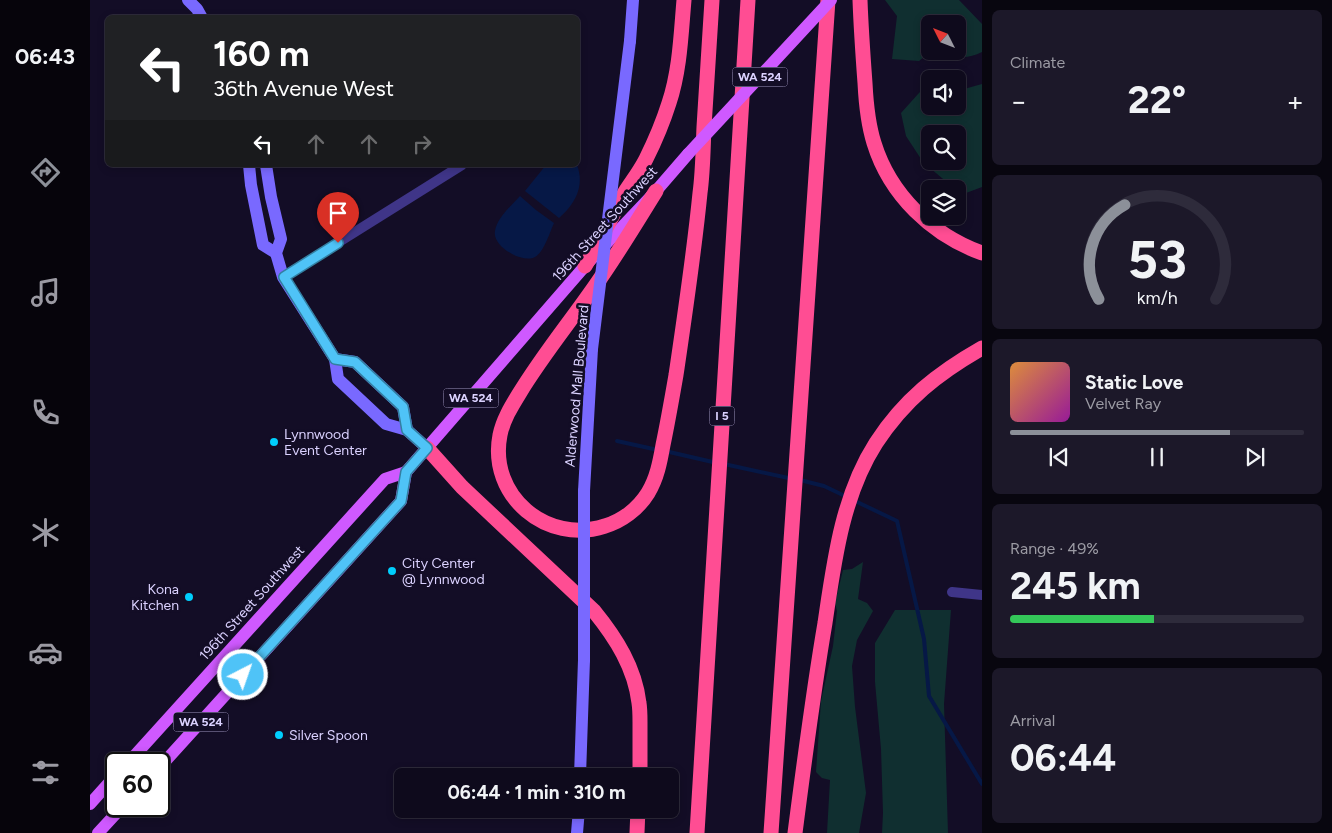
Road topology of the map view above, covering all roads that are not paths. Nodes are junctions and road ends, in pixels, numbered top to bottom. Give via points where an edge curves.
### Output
1 (188, 0) edge
2 (633, 0) edge
3 (684, 0) edge
4 (712, 0) edge
5 (748, 0) edge
6 (830, 0) edge
7 (860, 0) edge
8 (200, 15) edge
9 (248, 167) edge
10 (266, 167) edge
11 (459, 167) edge
12 (656, 191) junction
13 (276, 253) junction
14 (982, 253) edge
15 (585, 266) junction
16 (284, 277) junction
17 (982, 348) edge
18 (335, 359) junction
19 (407, 430) junction
20 (427, 448) junction
21 (406, 472) junction
22 (952, 592) dead end
23 (982, 595) edge
24 (138, 752) edge
25 (170, 756) edge
26 (580, 768) edge
27 (640, 768) edge
28 (105, 787) edge
29 (90, 804) edge
30 (113, 817) edge
31 (579, 818) edge
32 (638, 818) edge
33 (98, 833) edge
34 (578, 833) edge
35 (637, 833) edge
36 (696, 833) edge
37 (772, 833) edge
38 (795, 833) edge

1 - 8 main road
2 - 26 main road, Alderwood Mall Boulevard, bridge via 592,349 584,491
3 - 15 highway via 677,70 662,124 645,161
4 - 12 highway via 700,192 684,327 654,481 636,508 613,524 595,530 556,528 527,512 508,489 499,458 500,434 528,379 596,285
5 - 36 highway, I 5
6 - 12 main road, 196th Street Southwest / WA 524, bridge
6 - 37 highway
7 - 14 highway via 867,111 883,166 919,215 958,243
9 - 13 main road via 263,245
10 - 13 main road via 281,239
11 - 16 street
12 - 15 main road, 196th Street Southwest / WA 524
13 - 16 main road
15 - 20 main road, 196th Street Southwest / WA 524
16 - 18 main road
17 - 38 highway via 919,391 875,444 858,477 836,553 809,718
18 - 19 main road via 338,379 386,424
18 - 19 main road via 355,362 403,407
19 - 20 main road
20 - 21 main road, 196th Street Southwest / WA 524
20 - 27 highway via 462,487 594,612 610,632 623,654 639,703
21 - 24 main road, 196th Street Southwest / WA 524 via 385,479
21 - 25 main road, WA 524 via 401,501
22 - 23 street
28 - 29 main road
30 - 33 main road
31 - 34 main road
32 - 35 highway

